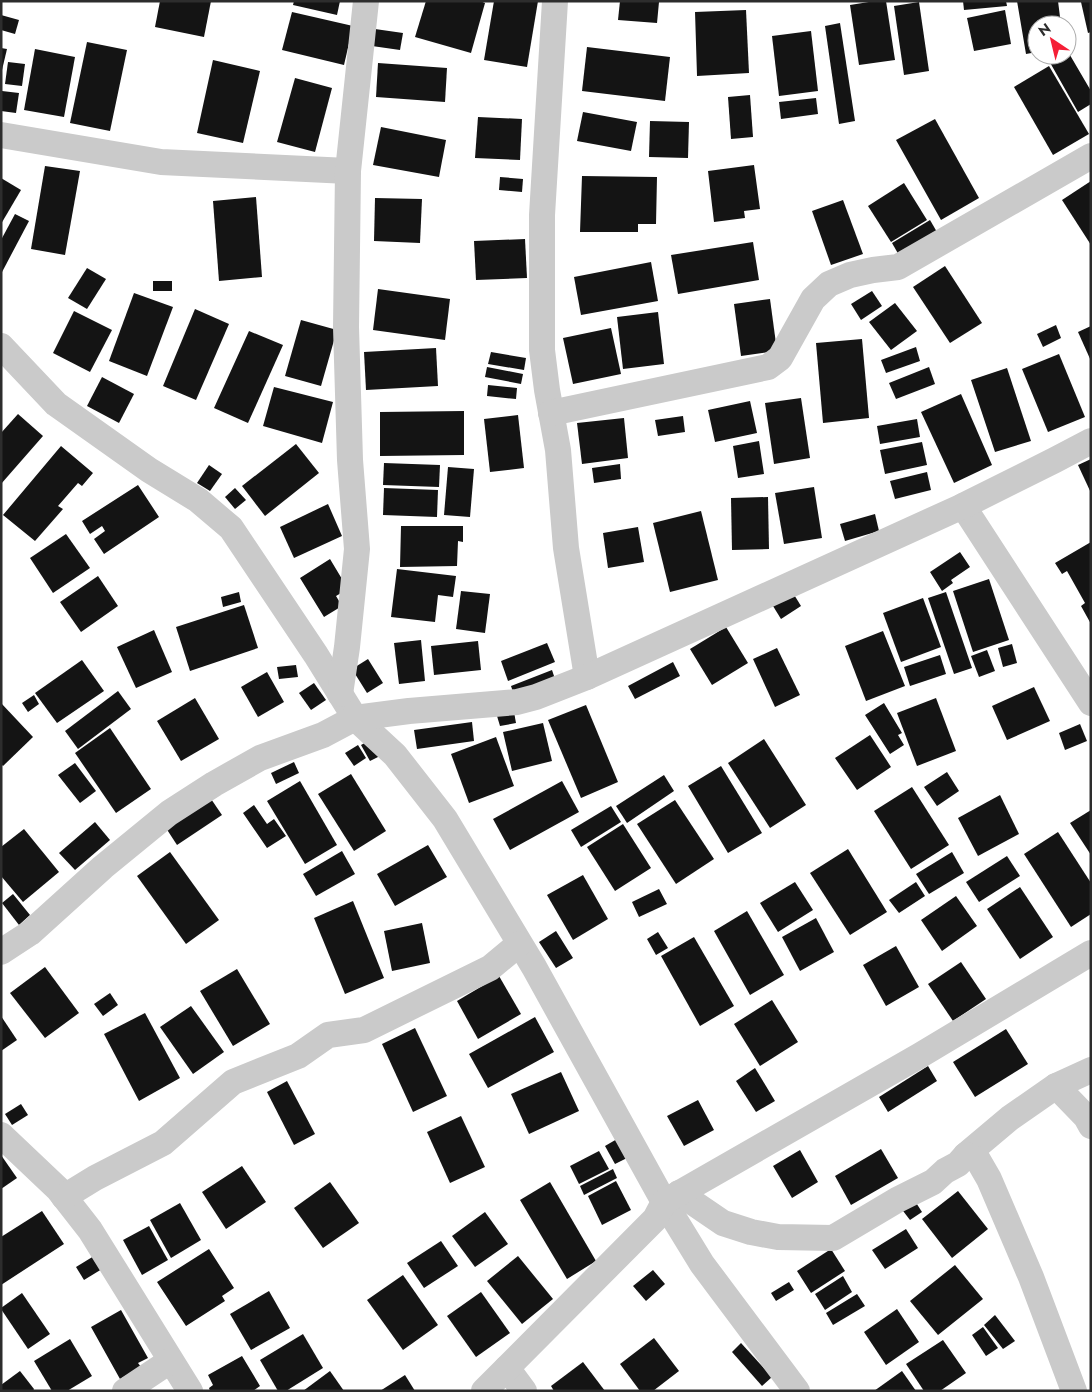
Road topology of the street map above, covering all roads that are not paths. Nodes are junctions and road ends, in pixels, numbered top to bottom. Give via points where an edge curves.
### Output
1 (366, 1) edge
2 (555, 1) edge
3 (1, 135) edge
4 (1091, 156) edge
5 (348, 171) junction
6 (1, 346) edge
7 (552, 413) junction
8 (1091, 441) edge
9 (963, 506) junction
10 (587, 677) junction
11 (340, 694) junction
12 (1091, 703) edge
13 (355, 718) junction
14 (519, 944) junction
15 (1, 952) edge
16 (1091, 953) edge
17 (1091, 1070) edge
18 (1056, 1086) junction
19 (1091, 1126) edge
20 (1, 1135) edge
21 (966, 1155) junction
22 (64, 1197) junction
23 (671, 1198) junction
24 (170, 1362) junction
25 (507, 1368) junction
26 (125, 1391) edge
27 (190, 1391) edge
28 (484, 1391) edge
29 (524, 1391) edge
30 (797, 1391) edge
31 (1074, 1391) edge

1 - 5 street
2 - 7 street via 542,215 542,350
3 - 5 street via 161,162
4 - 7 street via 898,267 850,275 829,284 813,299 780,358 768,367
5 - 11 street via 346,327 350,460 357,549
6 - 11 street via 56,404 149,470 198,500 232,528
7 - 10 street via 566,548
8 - 9 street
9 - 10 street
9 - 12 street
10 - 13 street via 517,702 409,710
11 - 13 street
13 - 14 street via 395,755 445,819
13 - 15 street via 323,735 260,758 169,813 30,933
14 - 22 street via 490,968 364,1030 328,1035 298,1056 234,1082 163,1143
14 - 23 street
16 - 23 street via 920,1056
17 - 18 street
18 - 19 street
18 - 21 street via 1010,1118
20 - 22 street
21 - 23 street via 933,1182 833,1238 778,1237 751,1232 723,1223
21 - 31 street via 978,1160 989,1178 1032,1277
22 - 24 street via 90,1230
23 - 25 street via 655,1219
23 - 30 street via 702,1264
24 - 26 street
24 - 27 street
25 - 28 street
25 - 29 street

